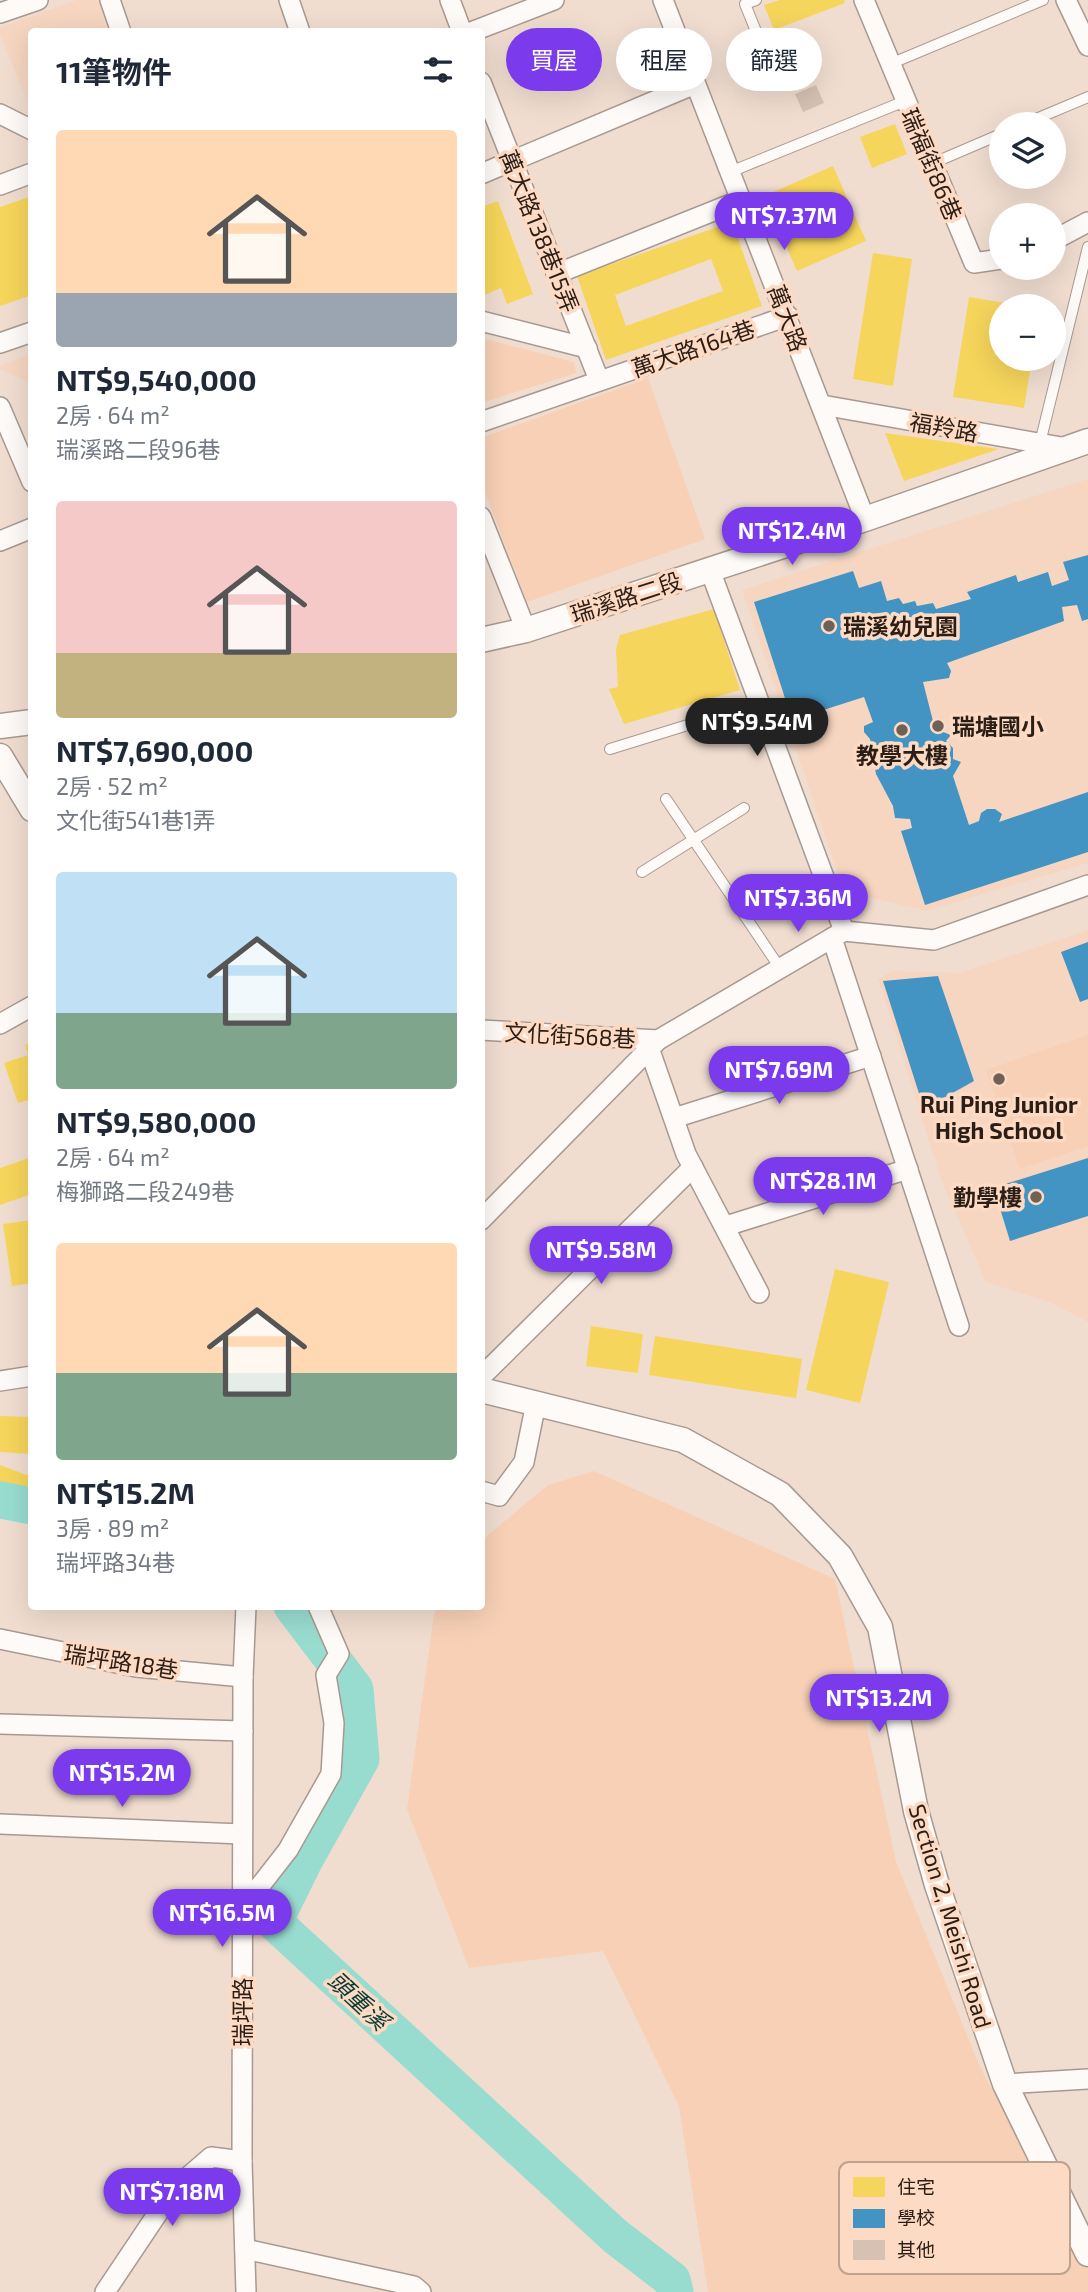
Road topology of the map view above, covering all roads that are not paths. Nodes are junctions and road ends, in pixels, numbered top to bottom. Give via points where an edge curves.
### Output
1 (38, 0) edge
2 (110, 0) edge
3 (289, 0) edge
4 (450, 0) edge
5 (554, 0) edge
6 (663, 0) edge
7 (756, 0) edge
8 (864, 0) edge
9 (1043, 0) edge
10 (1066, 0) edge
11 (0, 13) edge
12 (120, 28) edge
13 (299, 28) edge
14 (460, 28) edge
15 (481, 28) edge
16 (674, 28) edge
17 (755, 28) edge
18 (1088, 46) edge
19 (890, 64) junction
20 (681, 91) edge
21 (697, 91) edge
22 (485, 92) edge
23 (1088, 97) edge
24 (905, 101) junction
25 (1052, 112) edge
26 (0, 114) edge
27 (28, 128) edge
28 (989, 139) edge
29 (512, 162) junction
30 (931, 164) junction
31 (485, 172) edge
32 (730, 172) junction
33 (28, 174) edge
34 (0, 185) edge
35 (741, 200) junction
36 (1088, 222) edge
37 (1066, 234) edge
38 (1088, 247) edge
39 (989, 261) edge
40 (556, 274) junction
41 (788, 316) junction
42 (485, 322) edge
43 (28, 333) edge
44 (0, 343) edge
45 (587, 348) junction
46 (599, 380) junction
47 (822, 405) junction
48 (0, 407) edge
49 (485, 421) edge
50 (1040, 443) junction
51 (1077, 445) edge
52 (28, 473) edge
53 (865, 519) junction
54 (485, 526) edge
55 (28, 530) edge
56 (0, 541) edge
57 (710, 570) junction
58 (526, 630) junction
59 (485, 639) edge
60 (759, 703) junction
61 (28, 722) edge
62 (0, 726) edge
63 (610, 749) dead end
64 (0, 756) edge
65 (666, 799) dead end
66 (28, 802) edge
67 (744, 808) dead end
68 (694, 840) junction
69 (642, 872) dead end
70 (1088, 885) edge
71 (838, 934) junction
72 (780, 968) junction
73 (28, 1008) edge
74 (0, 1024) edge
75 (485, 1030) edge
76 (654, 1044) junction
77 (871, 1056) junction
78 (674, 1118) junction
79 (693, 1167) junction
80 (908, 1169) junction
81 (485, 1216) edge
82 (726, 1226) junction
83 (759, 1293) dead end
84 (959, 1325) dead end
85 (485, 1373) edge
86 (28, 1377) edge
87 (0, 1381) edge
88 (485, 1391) edge
89 (537, 1403) junction
90 (485, 1492) edge
91 (246, 1610) edge
92 (320, 1610) edge
93 (0, 1639) edge
94 (243, 1677) junction
95 (0, 1724) edge
96 (243, 1731) junction
97 (0, 1824) edge
98 (242, 1834) junction
99 (242, 1909) junction
100 (1088, 2079) edge
101 (1005, 2084) junction
102 (242, 2161) junction
103 (1043, 2162) edge
104 (1070, 2217) edge
105 (244, 2249) junction
106 (1088, 2254) edge
107 (105, 2292) edge
108 (246, 2292) edge
109 (421, 2292) edge

1 - 11 street
2 - 12 street
3 - 13 street
4 - 14 street
5 - 15 street
6 - 16 street, 萬大路
7 - 17 lane via 745,4
8 - 19 street, 瑞福街86巷
9 - 19 lane
10 - 18 street
19 - 24 street, 瑞福街86巷
20 - 29 street
21 - 32 street, 萬大路
22 - 29 street, 萬大路138巷15弄
23 - 25 lane
24 - 30 street, 瑞福街86巷
24 - 32 lane
26 - 27 street
28 - 30 lane
29 - 31 street
29 - 40 street, 萬大路138巷15弄
30 - 39 street, 瑞福街86巷 via 974,263
32 - 35 street, 萬大路
33 - 34 street
35 - 40 street
35 - 41 street, 萬大路
36 - 37 street
38 - 50 lane
40 - 45 street, 萬大路138巷15弄
41 - 46 street, 萬大路164巷
41 - 47 street, 萬大路
42 - 45 street
43 - 44 street
45 - 46 street, 萬大路138巷15弄
46 - 49 street, 萬大路164巷
47 - 50 street, 福羚路
47 - 53 street, 萬大路
48 - 52 street
50 - 51 street, 福羚路
51 - 53 street, 瑞溪路二段
53 - 57 street, 瑞溪路二段
54 - 58 street
55 - 56 street
57 - 58 street, 瑞溪路二段
57 - 60 street
58 - 59 street, 瑞溪路二段
60 - 63 lane
60 - 71 street
61 - 62 street
64 - 66 street
65 - 68 lane
67 - 68 lane
68 - 69 lane
68 - 72 lane
70 - 71 street via 934,940
71 - 72 street
71 - 77 street
72 - 76 street
73 - 74 street
75 - 76 street, 文化街568巷
76 - 78 street
76 - 81 street
77 - 78 street
77 - 80 street
78 - 79 street
79 - 82 street
79 - 85 street
80 - 82 street
80 - 84 street
82 - 83 street
86 - 87 street
88 - 89 street, Section 2, Meishi Road
89 - 90 street via 524,1462 499,1496
89 - 101 street, Section 2, Meishi Road via 683,1440 780,1494 841,1556 880,1627 916,1811
91 - 94 street, 瑞坪路
92 - 99 street via 339,1654 326,1675 334,1723 331,1774 288,1850
93 - 94 street, 瑞坪路18巷 via 136,1667
94 - 96 street, 瑞坪路
95 - 96 street
96 - 98 street, 瑞坪路
97 - 98 street
98 - 99 street, 瑞坪路
99 - 102 street, 瑞坪路
100 - 101 street
101 - 103 street, Section 2, Meishi Road
102 - 105 street, 瑞坪路
102 - 107 street via 211,2157 174,2189
104 - 106 street, Section 2, Meishi Road
105 - 108 street, 瑞坪路
105 - 109 street via 414,2286

